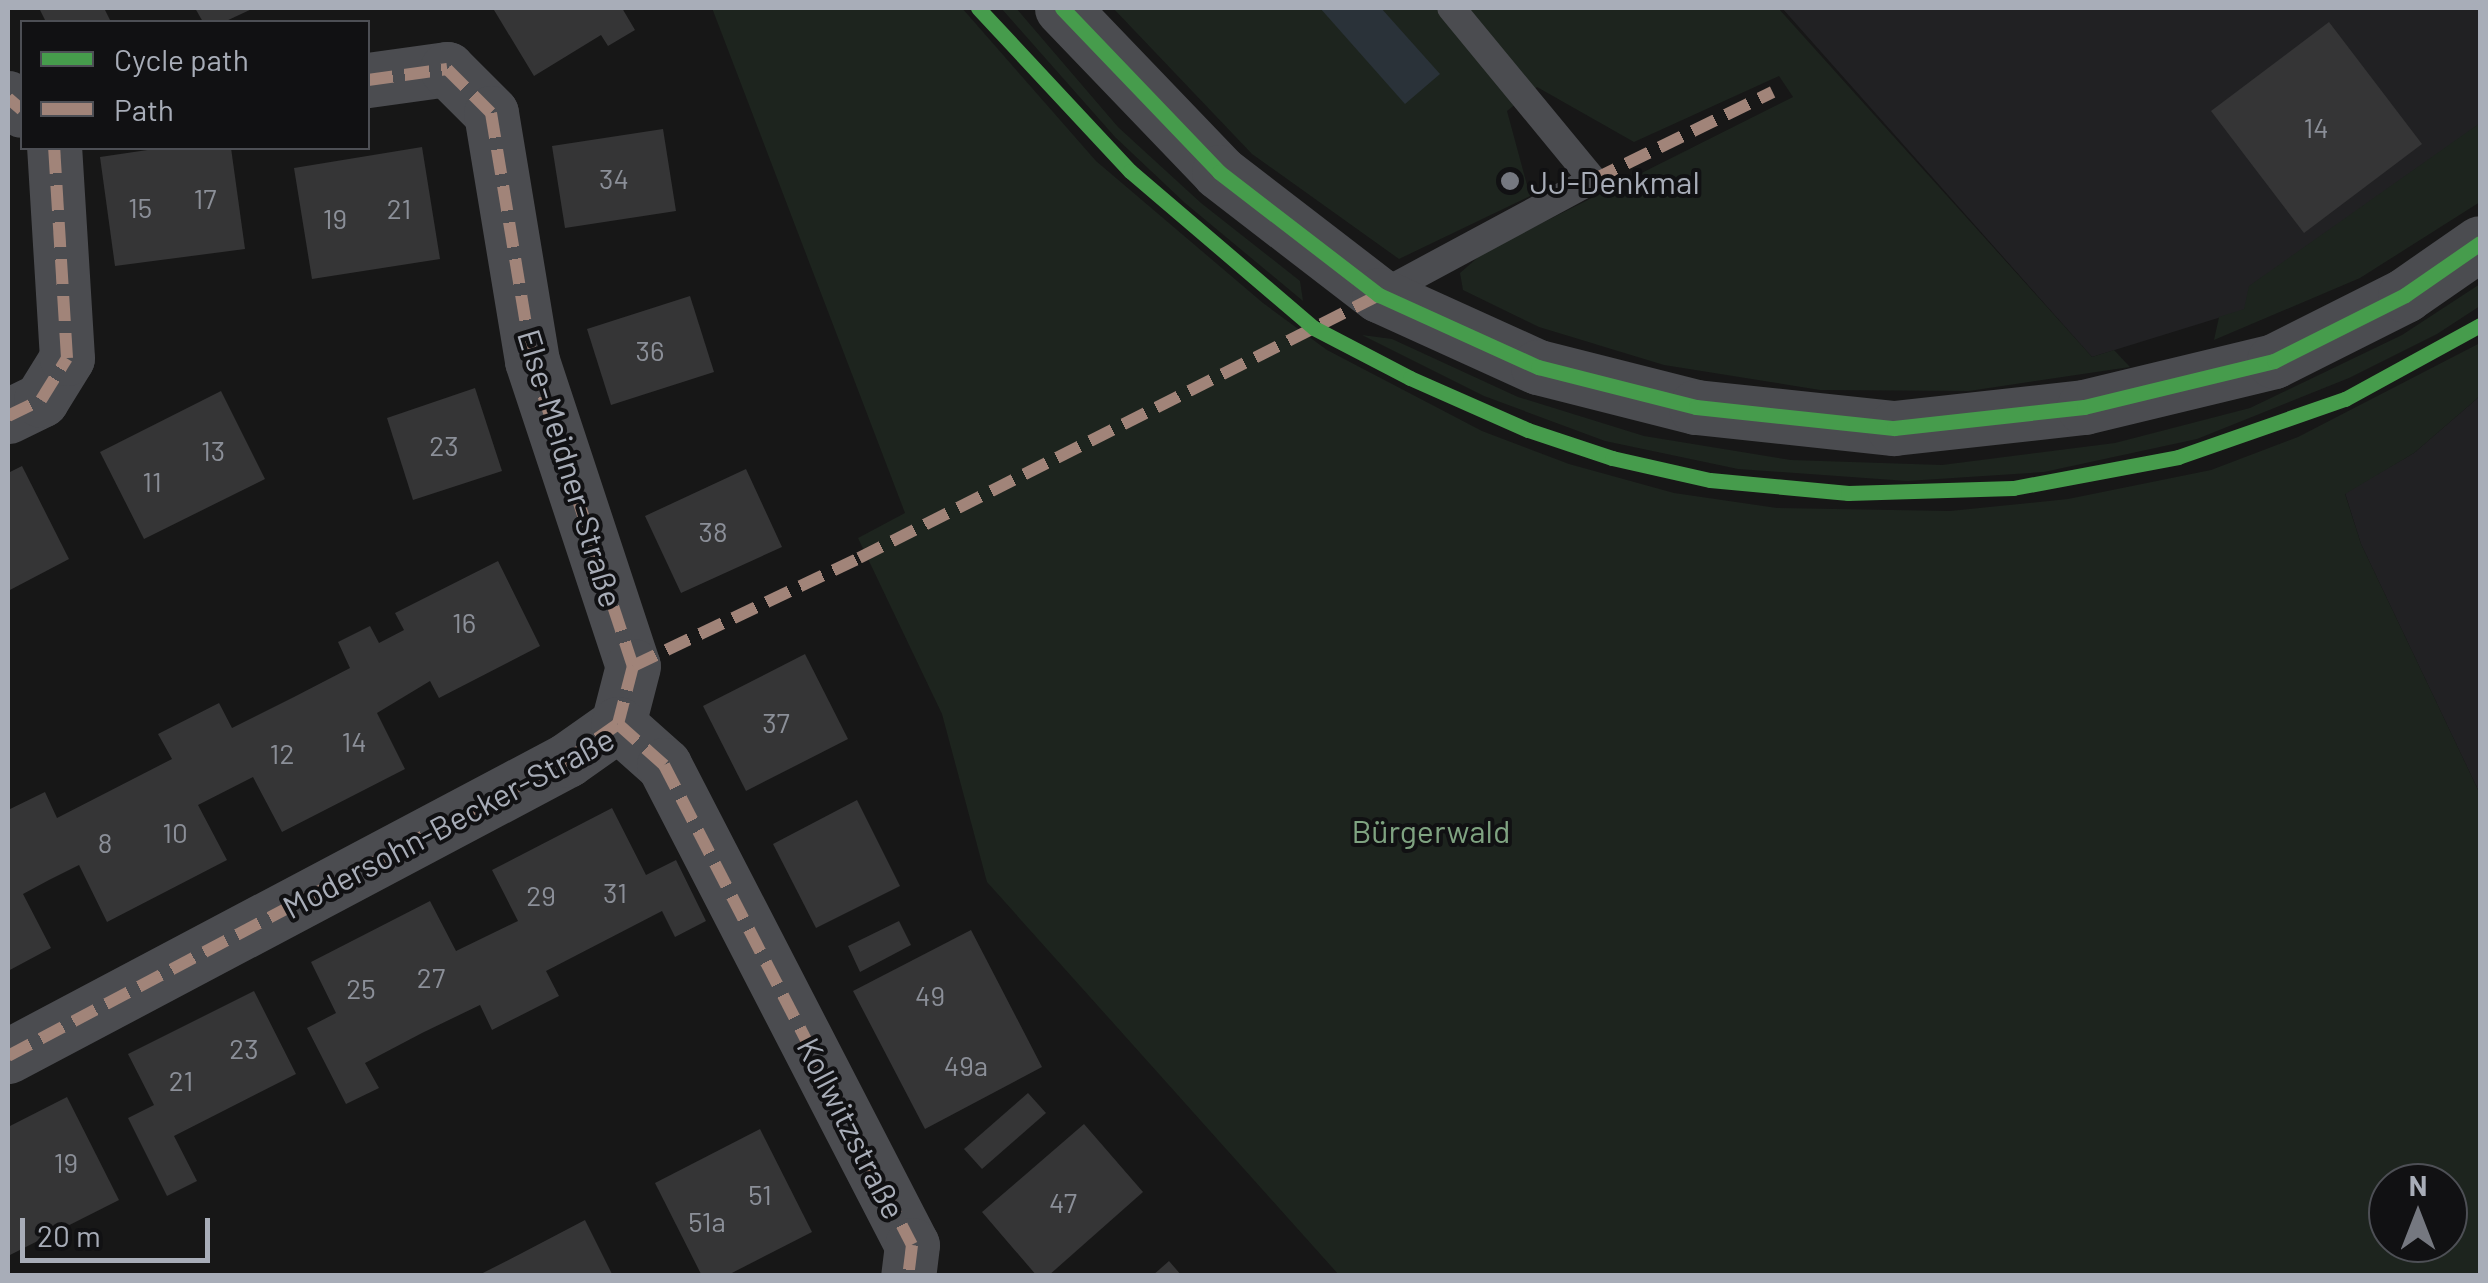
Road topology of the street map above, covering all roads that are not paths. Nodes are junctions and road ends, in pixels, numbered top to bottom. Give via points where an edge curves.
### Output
1 (1062, 8) edge
2 (1451, 8) edge
3 (370, 80) edge
4 (54, 150) edge
5 (2480, 242) edge
6 (1379, 295) junction
7 (8, 416) edge
8 (618, 724) junction
9 (778, 983) joint
10 (8, 1056) edge
11 (908, 1276) edge

1 - 6 street via 1219,172
2 - 6 lane via 1593,180
3 - 8 street, Else-Meidner-Straße via 447,70 491,113 532,360 633,666
4 - 7 street via 68,358 41,400
5 - 6 street via 2406,295 2274,360 2084,407 1894,428 1696,407 1538,367
8 - 9 street, Modersohn-Becker-Straße via 664,766
8 - 10 street, Modersohn-Becker-Straße via 566,760
9 - 11 street, Kollwitzstraße via 912,1245

